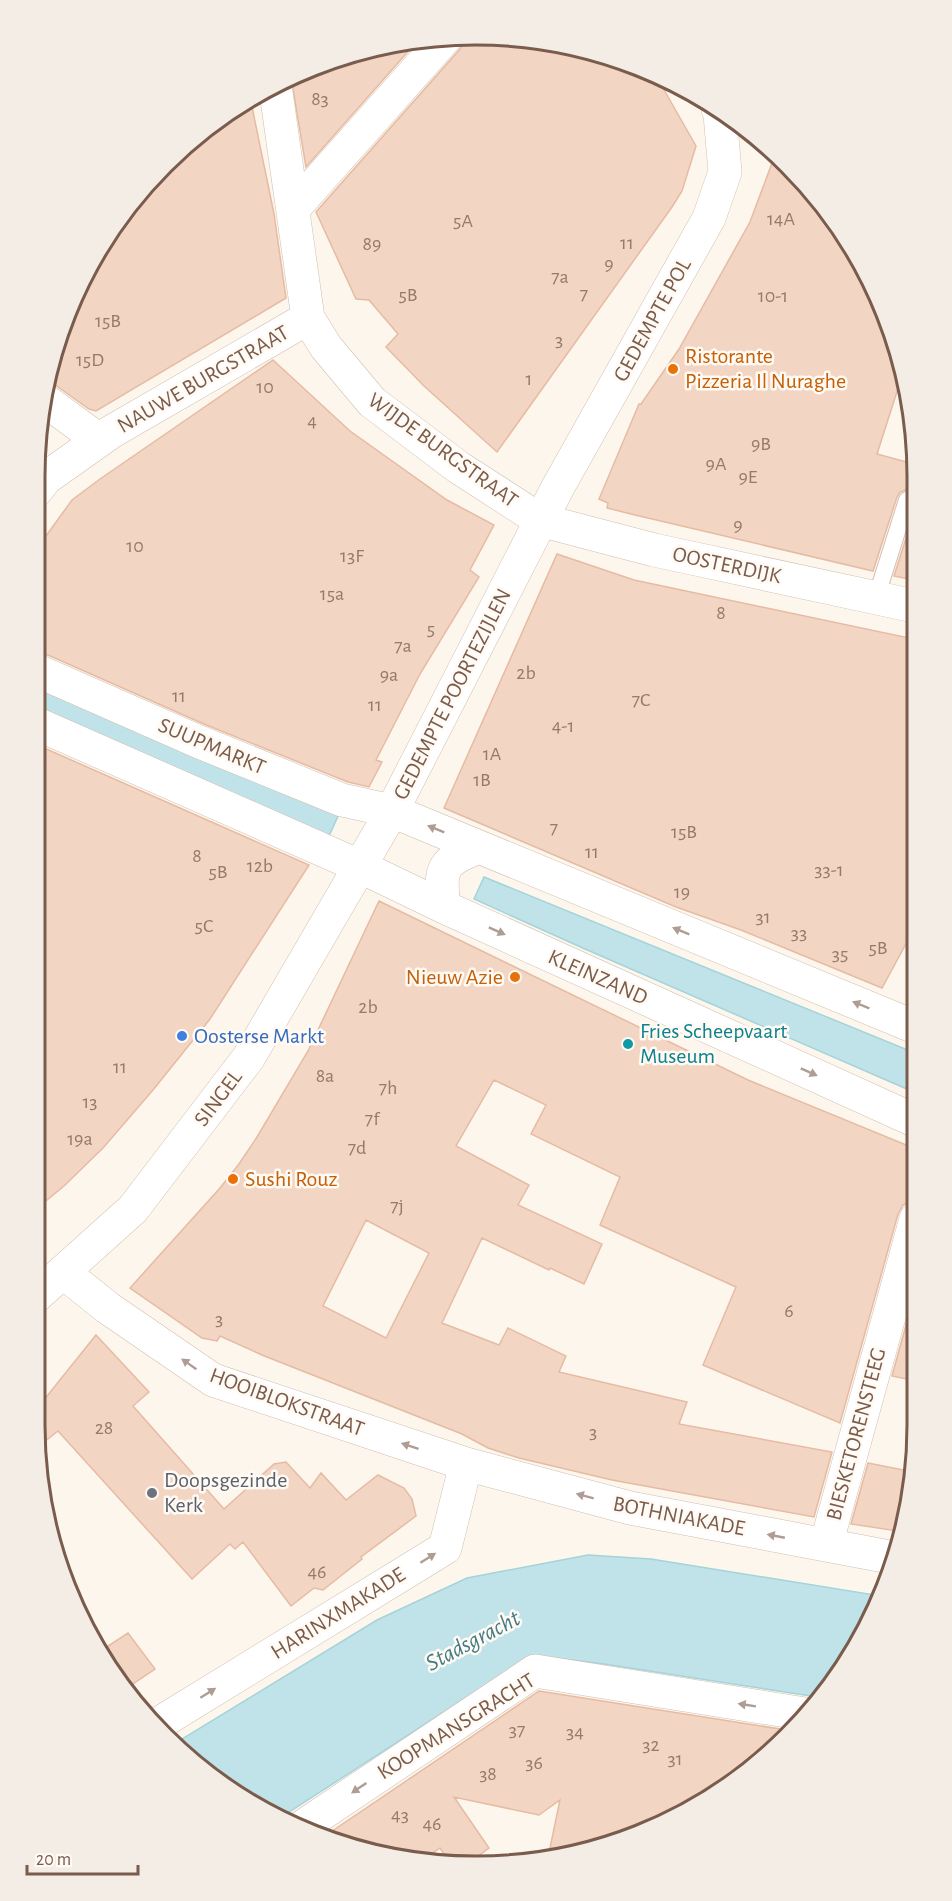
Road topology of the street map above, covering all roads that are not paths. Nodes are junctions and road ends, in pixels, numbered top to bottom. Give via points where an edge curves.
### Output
1 (437, 47) edge
2 (276, 94) edge
3 (721, 122) edge
4 (294, 208) junction
5 (308, 318) junction
6 (51, 405) edge
7 (99, 441) junction
8 (45, 479) edge
9 (907, 500) edge
10 (540, 520) junction
11 (876, 597) junction
12 (907, 604) edge
13 (45, 674) edge
14 (45, 727) edge
15 (392, 811) junction
16 (480, 848) junction
17 (359, 866) junction
18 (444, 907) junction
19 (907, 1024) edge
20 (907, 1116) edge
21 (907, 1252) edge
22 (63, 1272) junction
23 (45, 1288) edge
24 (466, 1464) junction
25 (826, 1545) junction
26 (886, 1556) edge
27 (797, 1713) edge
28 (163, 1721) edge
29 (309, 1822) edge

1 - 4 street
2 - 4 street
3 - 10 street, GEDEMPTE POL via 725,172 709,218
4 - 5 street
5 - 7 street, NAUWE BURGSTRAAT
5 - 10 street, WIJDE BURGSTRAAT via 326,347 372,402 459,467
6 - 7 street
7 - 8 street, NAUWE BURGSTRAAT
9 - 11 lane
10 - 11 street, OOSTERDIJK via 654,550
10 - 15 street, GEDEMPTE POORTEZIJLEN
11 - 12 street, OOSTERDIJK
13 - 15 street, SUUPMARKT via 342,800
14 - 17 street
16 -> 15 street
15 - 17 street, GEDEMPTE POORTEZIJLEN
16 - 18 street via 458,856 442,874
19 -> 16 street
17 - 18 street, KLEINZAND
17 - 22 street, SINGEL via 249,1058 133,1209
18 -> 20 street, KLEINZAND
21 - 25 street, BIESKETORENSTEEG
22 - 23 street, SINGEL
24 -> 22 street, HOOIBLOKSTRAAT via 213,1380
25 -> 24 street, BOTHNIAKADE via 630,1508
28 -> 24 street, HARINXMAKADE via 445,1548
25 - 26 street, BOTHNIAKADE
27 -> 29 street, KOOPMANSGRACHT via 535,1671

